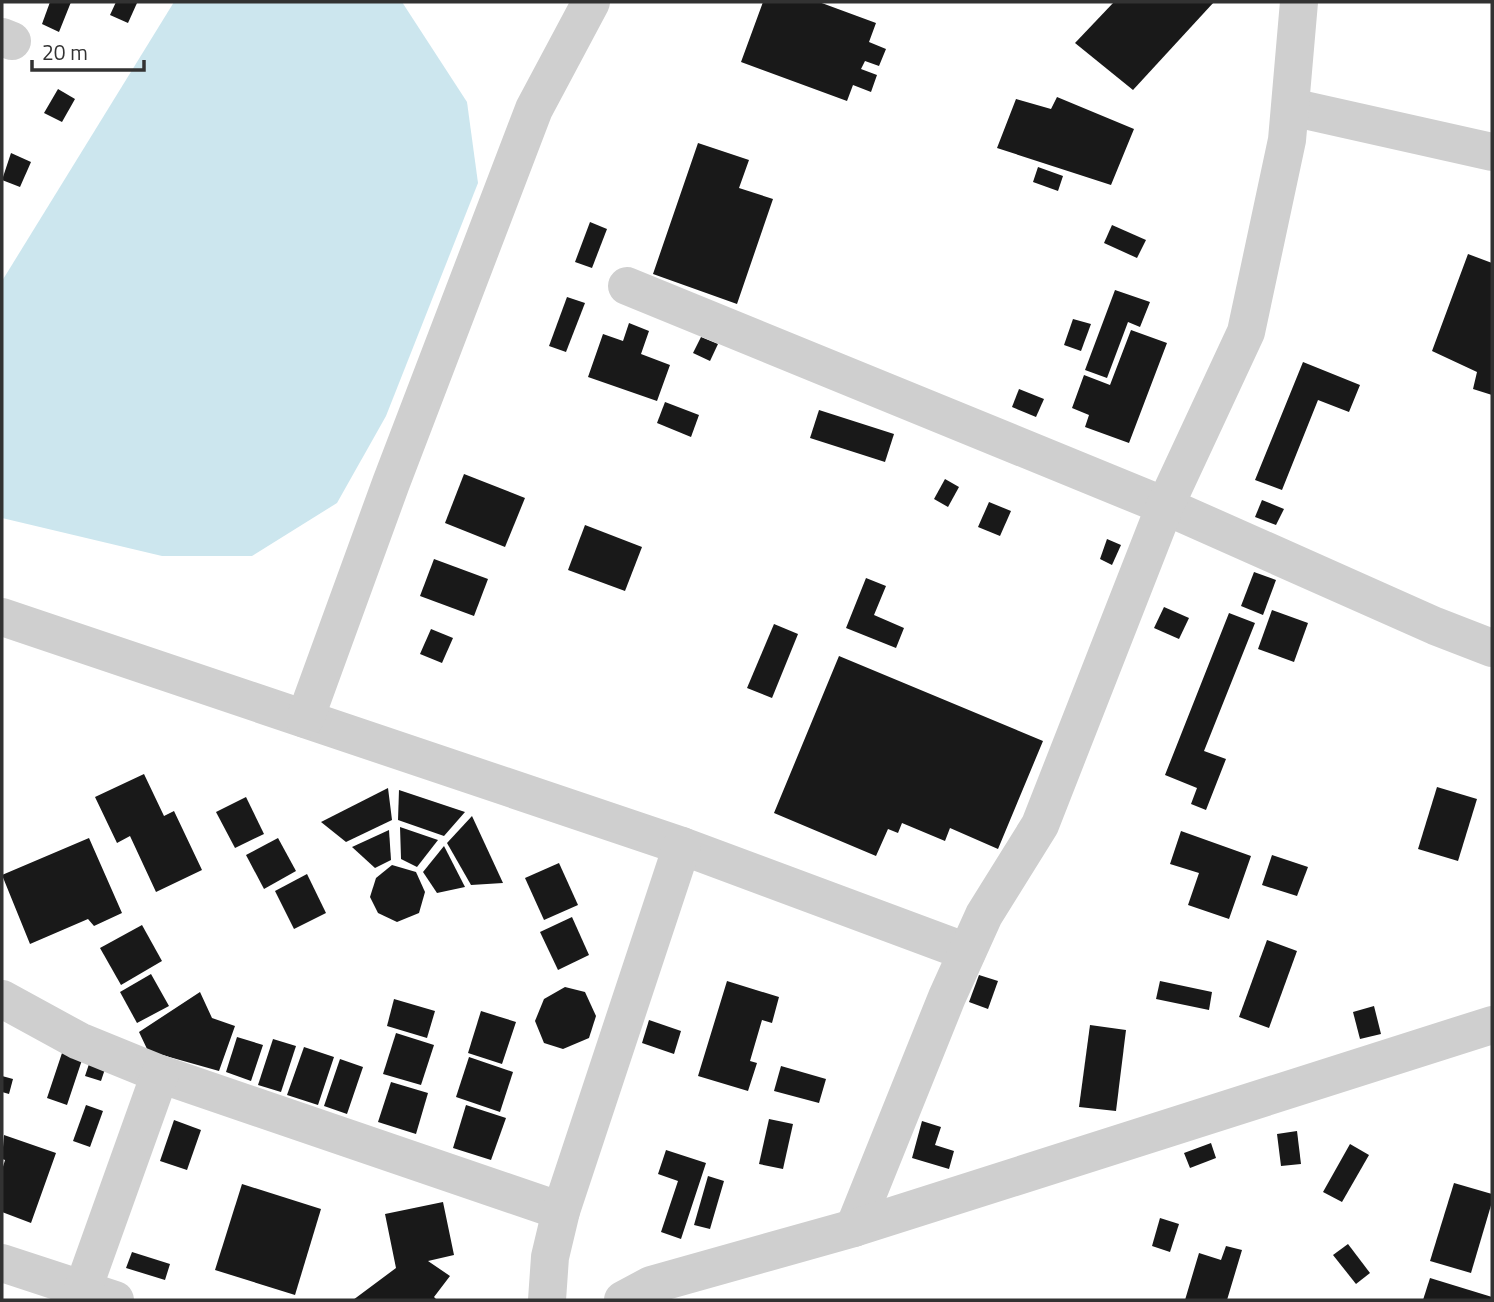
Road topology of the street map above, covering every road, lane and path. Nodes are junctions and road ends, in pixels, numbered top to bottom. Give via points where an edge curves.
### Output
1 (590, 2) edge
2 (1299, 2) edge
3 (1291, 107) junction
4 (1492, 152) edge
5 (626, 286) dead end
6 (1165, 506) junction
7 (2, 617) edge
8 (1492, 648) edge
9 (305, 719) junction
10 (682, 846) junction
11 (967, 952) junction
12 (2, 999) edge
13 (1492, 1025) edge
14 (1452, 1037) junction
15 (1492, 1051) edge
16 (160, 1074) junction
17 (561, 1211) junction
18 (854, 1228) junction
19 (2, 1263) edge
20 (99, 1295) edge
21 (547, 1300) edge
22 (623, 1300) edge

1 - 9 street via 534,109
2 - 3 street
3 - 4 street
3 - 6 street via 1246,332
5 - 6 street
6 - 8 street
6 - 11 street via 1040,825 984,915
7 - 9 street
9 - 10 street
10 - 11 street
10 - 17 street
11 - 18 street
12 - 16 street via 79,1041
13 - 14 street
14 - 15 street
14 - 18 street
16 - 17 street
16 - 20 street
17 - 21 street via 550,1257
18 - 22 street via 651,1285
19 - 20 street

